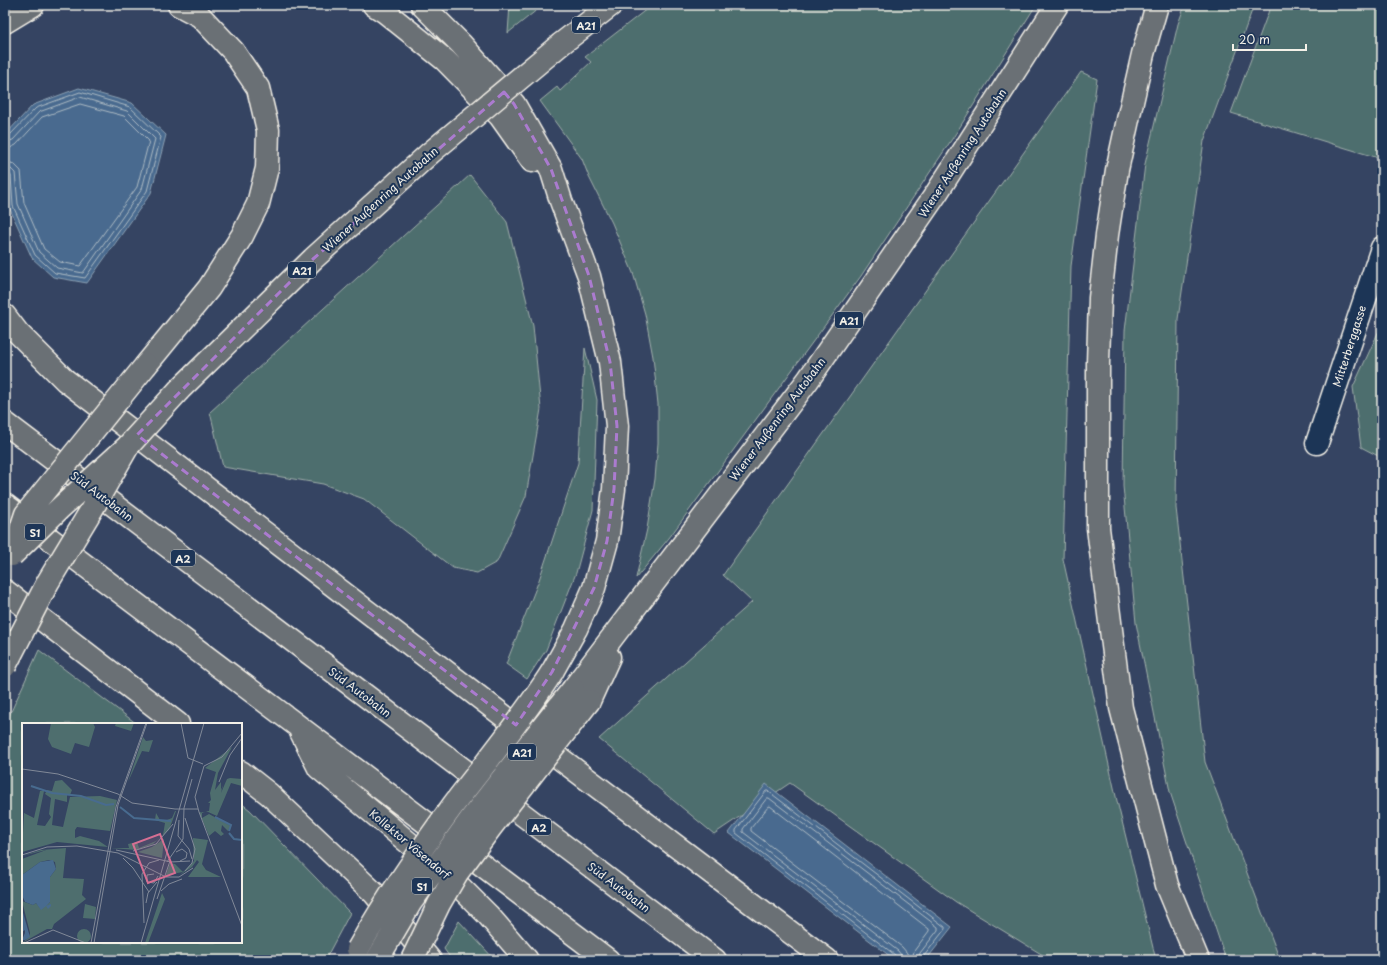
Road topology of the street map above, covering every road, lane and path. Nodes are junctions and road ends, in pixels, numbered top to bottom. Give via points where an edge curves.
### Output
1 (33, 5) edge
2 (179, 5) edge
3 (374, 5) edge
4 (422, 5) edge
5 (612, 5) edge
6 (1057, 5) edge
7 (1157, 5) edge
8 (5, 22) edge
9 (561, 201) junction
10 (1382, 248) edge
11 (5, 316) edge
12 (5, 423) edge
13 (1317, 443) dead end
14 (128, 446) junction
15 (5, 505) edge
16 (59, 509) joint
17 (8, 560) edge
18 (5, 591) edge
19 (5, 666) edge
20 (581, 695) junction
21 (177, 723) edge
22 (297, 726) junction
23 (242, 773) edge
24 (473, 816) joint
25 (356, 955) edge
26 (377, 960) edge
27 (412, 960) edge
28 (430, 960) edge
29 (527, 960) edge
30 (608, 960) edge
31 (715, 960) edge
32 (827, 960) edge
33 (1198, 960) edge

1 - 8 highway
2 - 17 highway, bridge via 200,16 233,50 258,88 268,130 267,168 258,204 242,236 208,288 26,514
3 - 9 highway via 445,60 500,116
4 - 9 highway via 461,44 514,104 551,169
5 - 14 highway, Wiener Außenring Autobahn / A21, bridge via 429,154 312,259 180,390
6 - 20 highway, Wiener Außenring Autobahn / A21 via 936,194 808,380 624,623
7 - 33 highway via 1143,54 1117,170 1106,243 1100,298 1098,363 1098,528 1121,708 1167,885
9 - 25 highway, bridge via 589,276 610,362 616,426 614,489 607,541 594,588 576,629 552,672 533,703 414,861 375,920
10 - 13 street, Mitterberggasse
11 - 32 highway via 18,333 65,380
12 - 31 highway, Süd Autobahn / A2
14 - 16 highway, Wiener Außenring Autobahn / A21, bridge
14 - 19 highway, bridge via 48,582
15 - 22 highway
16 - 17 highway, S1, bridge
18 - 21 highway
20 - 24 highway, A21, bridge via 522,753
20 - 27 highway, bridge via 457,873
22 - 29 highway, Kollektor Vösendorf via 319,768 451,878
22 - 30 highway
23 - 28 highway via 269,794 374,893
24 - 26 highway, S1, bridge via 411,902

